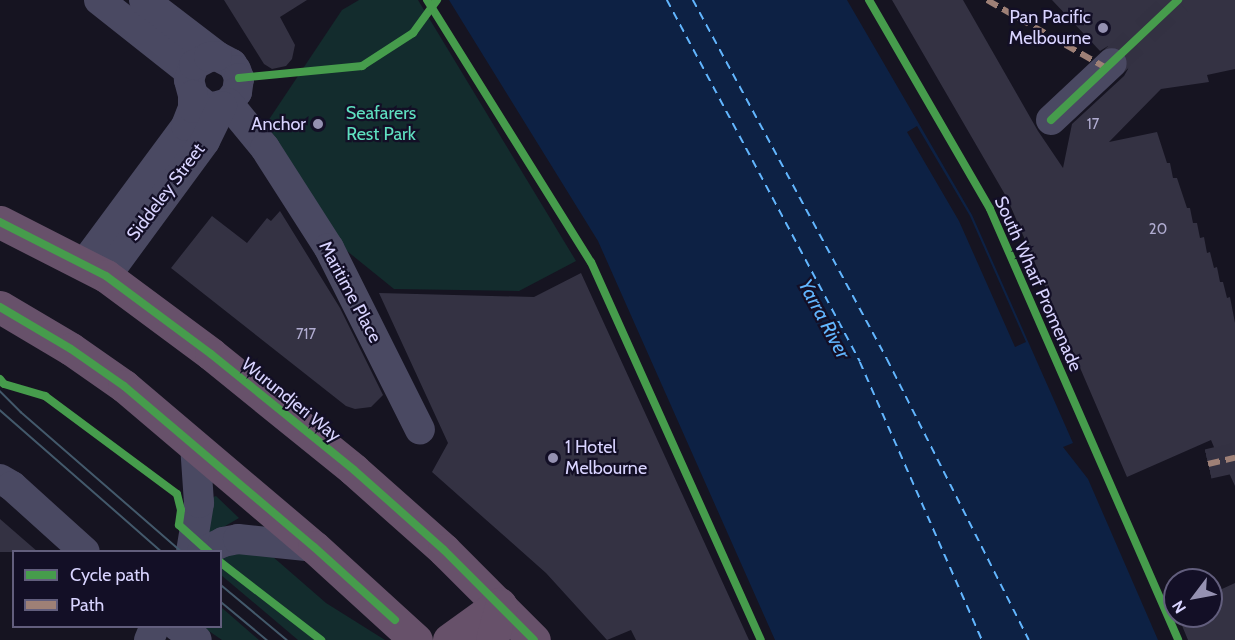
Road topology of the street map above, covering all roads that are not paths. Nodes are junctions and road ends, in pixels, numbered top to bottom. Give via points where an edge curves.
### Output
1 (99, 0) edge
2 (144, 0) edge
3 (217, 56) junction
4 (1112, 63) tunnel mouth
5 (192, 84) junction
6 (225, 104) junction
7 (1051, 120) dead end
8 (156, 186) junction
9 (0, 222) edge
10 (95, 270) junction
11 (0, 307) edge
12 (420, 430) dead end
13 (195, 445) junction
14 (0, 479) edge
15 (314, 546) junction
16 (83, 550) edge
17 (190, 550) edge
18 (206, 550) edge
19 (500, 605) junction
20 (179, 628) edge
21 (197, 640) edge
22 (416, 640) edge
23 (449, 640) edge
24 (492, 640) edge
25 (534, 640) edge

1 - 5 street
2 - 3 street
3 - 5 street via 201,60
3 - 6 street via 232,64 239,78 237,92
4 - 7 street
5 - 6 street via 206,106
5 - 8 street, Siddeley Street via 193,108
6 - 8 street, Siddeley Street via 205,141
6 - 12 street, Maritime Place via 265,148 330,248
8 - 10 street, Siddeley Street
9 - 10 highway, Wurundjeri Way
10 - 19 highway, Wurundjeri Way via 211,354 354,470
11 - 13 highway via 91,362
13 - 15 highway
13 - 17 street via 199,503
14 - 16 street
15 - 18 street via 238,539
15 - 22 highway
19 - 23 highway
19 - 24 highway
19 - 25 highway, Wurundjeri Way
20 - 21 street

